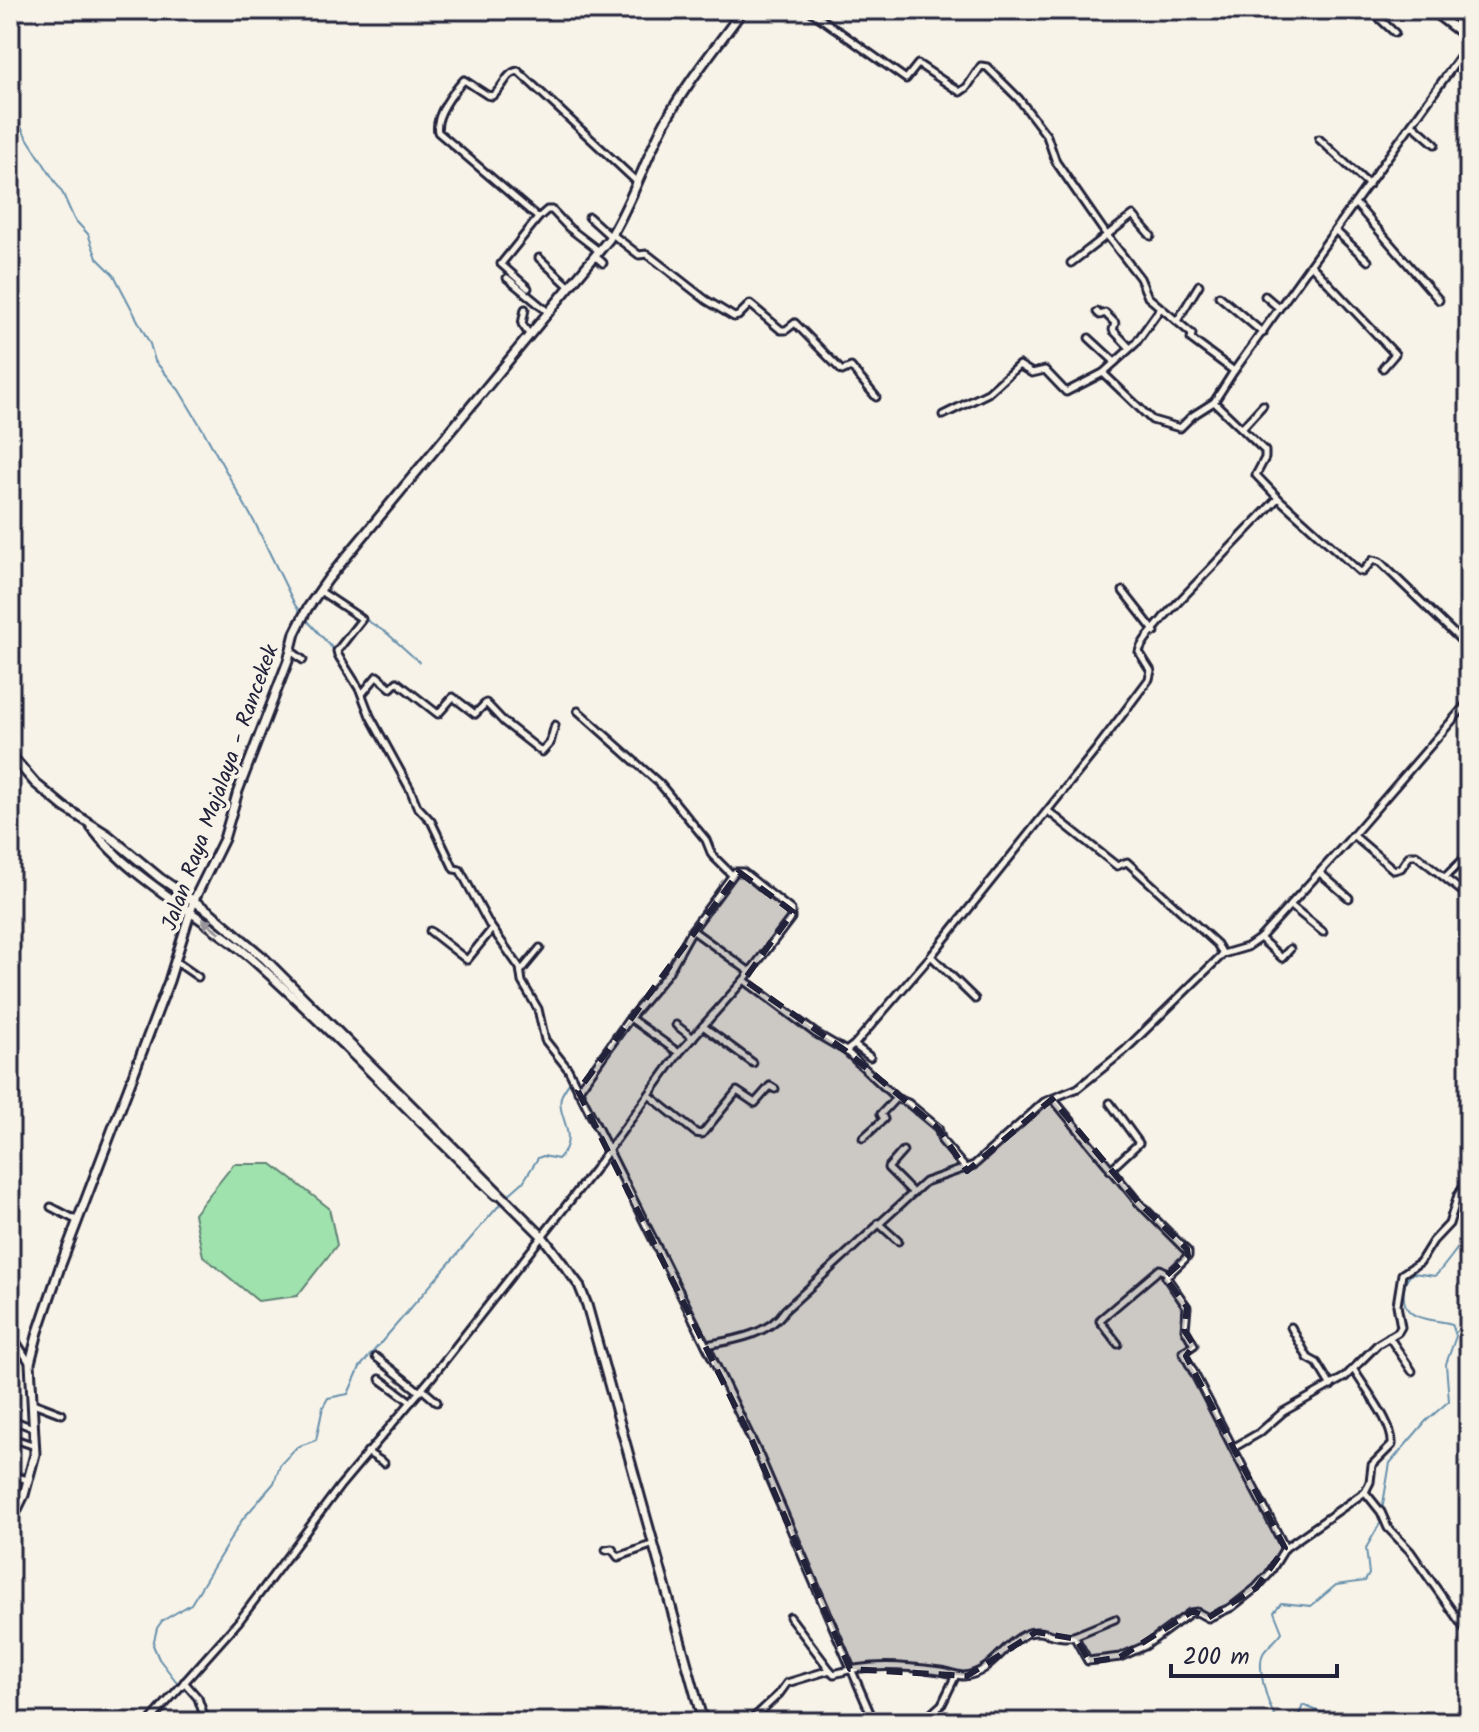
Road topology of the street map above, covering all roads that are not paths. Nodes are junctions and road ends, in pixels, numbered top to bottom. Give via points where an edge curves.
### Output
1 (743, 10) edge
2 (809, 10) edge
3 (1387, 10) edge
4 (1431, 10) edge
5 (1395, 33) dead end
6 (1469, 42) edge
7 (1412, 124) junction
8 (1319, 139) dead end
9 (1435, 144) dead end
10 (637, 182) junction
11 (1369, 185) junction
12 (1355, 203) junction
13 (589, 217) dead end
14 (538, 218) junction
15 (1336, 231) junction
16 (1106, 234) junction
17 (611, 235) junction
18 (1151, 236) dead end
19 (597, 253) junction
20 (539, 258) dead end
21 (1368, 261) dead end
22 (603, 263) dead end
23 (1071, 263) dead end
24 (1311, 265) junction
25 (507, 278) dead end
26 (1199, 285) dead end
27 (570, 287) junction
28 (528, 288) dead end
29 (1219, 296) dead end
30 (1265, 296) dead end
31 (1439, 300) dead end
32 (1279, 308) junction
33 (525, 309) dead end
34 (1160, 309) junction
35 (548, 312) junction
36 (1097, 312) dead end
37 (1177, 321) junction
38 (1263, 333) junction
39 (529, 334) junction
40 (1089, 338) dead end
41 (1130, 348) junction
42 (1115, 362) junction
43 (1383, 368) dead end
44 (1234, 371) junction
45 (1103, 373) junction
46 (876, 397) dead end
47 (1214, 402) junction
48 (1263, 405) dead end
49 (943, 415) dead end
50 (1242, 428) junction
51 (1278, 498) junction
52 (320, 591) junction
53 (1123, 591) dead end
54 (1155, 632) junction
55 (1469, 648) edge
56 (291, 650) junction
57 (303, 660) dead end
58 (362, 694) junction
59 (1469, 701) edge
60 (578, 711) dead end
61 (555, 725) dead end
62 (10, 754) edge
63 (1048, 811) junction
64 (90, 825) junction
65 (1353, 835) junction
66 (1468, 855) edge
67 (1320, 873) junction
68 (733, 875) junction
69 (1445, 877) junction
70 (1469, 897) edge
71 (1349, 898) dead end
72 (194, 900) junction
73 (1290, 904) junction
74 (191, 911) junction
75 (692, 930) junction
76 (430, 931) dead end
77 (489, 932) junction
78 (1323, 932) dead end
79 (1260, 938) junction
80 (540, 948) dead end
81 (1290, 949) dead end
82 (1223, 954) junction
83 (931, 956) junction
84 (175, 961) junction
85 (521, 971) junction
86 (750, 972) junction
87 (198, 977) dead end
88 (744, 980) junction
89 (975, 999) dead end
90 (630, 1018) junction
91 (676, 1025) dead end
92 (703, 1026) junction
93 (693, 1038) junction
94 (854, 1045) junction
95 (846, 1051) junction
96 (679, 1053) junction
97 (870, 1057) dead end
98 (753, 1063) dead end
99 (775, 1089) dead end
100 (578, 1091) junction
101 (649, 1095) junction
102 (896, 1098) junction
103 (1052, 1099) junction
104 (1110, 1103) dead end
105 (863, 1138) dead end
106 (608, 1151) junction
107 (903, 1151) dead end
108 (966, 1169) junction
109 (1110, 1170) junction
110 (1469, 1179) edge
111 (913, 1193) junction
112 (51, 1207) dead end
113 (513, 1208) junction
114 (79, 1221) junction
115 (878, 1223) junction
116 (542, 1236) junction
117 (898, 1241) dead end
118 (1168, 1274) junction
119 (1291, 1327) dead end
120 (10, 1332) edge
121 (1389, 1337) junction
122 (1118, 1344) dead end
123 (706, 1345) junction
124 (376, 1357) dead end
125 (30, 1363) junction
126 (1354, 1370) junction
127 (1412, 1371) dead end
128 (380, 1379) dead end
129 (1331, 1386) junction
130 (421, 1390) junction
131 (411, 1402) junction
132 (437, 1402) dead end
133 (33, 1403) junction
134 (62, 1414) dead end
135 (13, 1420) edge
136 (34, 1428) junction
137 (35, 1446) junction
138 (1233, 1448) junction
139 (367, 1452) junction
140 (384, 1463) dead end
141 (10, 1474) edge
142 (28, 1481) junction
143 (10, 1490) edge
144 (1365, 1492) junction
145 (24, 1495) junction
146 (10, 1524) edge
147 (654, 1544) junction
148 (1285, 1548) junction
149 (606, 1550) dead end
150 (790, 1617) dead end
151 (1115, 1619) dead end
152 (1469, 1635) edge
153 (1074, 1636) junction
154 (850, 1669) junction
155 (830, 1670) junction
156 (956, 1675) junction
157 (183, 1682) junction
158 (1469, 1715) edge
159 (149, 1722) edge
160 (206, 1722) edge
161 (703, 1722) edge
162 (749, 1722) edge
163 (874, 1722) edge
164 (922, 1722) edge
165 (1462, 1722) edge

1 - 10 main road, Jalan Raya Majalaya - Rancekek via 675,105
2 - 16 street via 906,79 918,64 960,92 981,66 987,67 1047,136 1056,162
3 - 5 street via 1381,20
4 - 6 main road
6 - 7 street
7 - 9 street
7 - 11 street
8 - 11 street
10 - 14 street via 522,72 513,72 492,96 464,80 436,124 438,132
10 - 17 main road, Jalan Raya Majalaya - Rancekek
11 - 12 street
12 - 15 street
12 - 31 street
13 - 17 street
14 - 19 street via 552,210
14 - 28 street via 501,264
15 - 21 street
15 - 24 street
16 - 18 street via 1134,215
16 - 23 street
16 - 34 street
17 - 19 main road, Jalan Raya Majalaya - Rancekek
17 - 46 street via 638,255 647,254 734,317 750,304 781,330 796,323 842,371 851,367
19 - 22 street
19 - 27 main road, Jalan Raya Majalaya - Rancekek
20 - 27 street
24 - 32 street
24 - 43 street via 1395,354
25 - 35 street
26 - 37 street
27 - 35 main road, Jalan Raya Majalaya - Rancekek
29 - 38 street
30 - 32 street
32 - 38 street
33 - 39 street via 522,324
34 - 37 street
34 - 41 street
35 - 39 main road, Jalan Raya Majalaya - Rancekek
36 - 41 street via 1115,323 1113,330
37 - 44 street via 1191,339
38 - 44 street
39 - 52 main road, Jalan Raya Majalaya - Rancekek
40 - 42 street
41 - 42 street
42 - 45 street
44 - 47 street
45 - 47 street via 1152,420 1174,427 1180,428
45 - 49 street via 1066,392 1045,370 1032,373 1019,365 988,393
47 - 50 street
48 - 50 street
50 - 51 street via 1265,451 1256,475
51 - 54 street
51 - 55 street via 1359,571 1373,560 1380,562
52 - 56 main road, Jalan Raya Majalaya - Rancekek via 301,620
52 - 58 street via 362,619 337,652
53 - 54 street
54 - 63 street via 1138,650 1151,671 1149,679
56 - 57 street
56 - 72 main road, Jalan Raya Majalaya - Rancekek via 224,839
58 - 61 street via 377,676 391,688 397,682 438,714 453,697 475,714 486,703 542,752
58 - 77 street via 417,806 431,821 454,869 460,870
59 - 65 street
60 - 68 street via 660,784 706,840 716,861
62 - 64 main road via 35,783
63 - 82 street via 1117,866 1127,862
63 - 83 street
64 - 72 main road
64 - 74 main road via 120,857
65 - 67 street
65 - 69 street via 1394,870 1414,854
66 - 69 street
67 - 71 street
67 - 73 street
68 - 75 street
68 - 86 street via 743,872 793,912
69 - 70 street
72 - 74 main road, Jalan Raya Majalaya - Rancekek
72 - 113 main road via 264,958
73 - 78 street
73 - 79 street
74 - 84 main road, Jalan Raya Majalaya - Rancekek
113 -> 74 main road via 306,1008
75 - 86 street
75 - 90 street via 673,966
76 - 77 street via 467,960
77 - 85 street
79 - 81 street via 1281,957
79 - 82 street
80 - 85 street
82 - 103 street via 1124,1051 1078,1088
83 - 89 street
83 - 94 street
84 - 87 street
84 - 114 main road, Jalan Raya Majalaya - Rancekek
85 - 100 street via 545,1040
86 - 88 street
88 - 92 street
88 - 95 street
90 - 96 street
90 - 100 street
91 - 93 street
92 - 93 street
92 - 98 street
93 - 96 street
94 - 95 street
94 - 97 street
95 - 102 street
96 - 101 street
99 - 101 street via 770,1086 755,1103 737,1091 702,1134
100 - 106 street
101 - 106 street
102 - 105 street via 882,1113 884,1119
102 - 108 street via 938,1128 942,1141
103 - 108 street
103 - 109 street
104 - 109 street via 1139,1143
106 - 116 street
106 - 123 street
107 - 111 street via 888,1168
108 - 111 street via 933,1178
109 - 118 street via 1187,1249 1188,1256
110 - 121 street via 1449,1224 1420,1262 1402,1274 1397,1305 1401,1327
111 - 115 street
112 - 114 street
113 - 116 main road
114 - 125 main road, Jalan Raya Majalaya - Rancekek
115 - 117 street
115 - 123 street via 777,1323
116 - 130 street
116 - 147 main road via 584,1295
118 - 122 street via 1160,1269 1101,1319
118 - 138 street via 1187,1307 1184,1327 1194,1345 1183,1352
119 - 129 street
120 - 125 street
121 - 126 street
121 - 127 street
123 - 154 street
124 - 130 street
125 - 133 main road
126 - 129 street
126 - 144 street via 1393,1441 1370,1469
128 - 131 street
129 - 138 street
130 - 131 street
130 - 132 street
131 - 139 street
133 - 134 street
133 - 136 main road
135 - 136 street
135 - 137 street via 12,1438
136 - 137 main road
137 - 142 main road
138 - 148 street
139 - 140 street
139 - 157 street via 239,1621
141 - 142 street
142 - 145 main road
143 - 145 street
144 - 148 street
144 - 152 street
145 - 146 main road
147 - 149 street via 618,1557
147 - 161 main road
148 - 153 street via 1269,1574 1232,1607 1208,1618 1190,1613 1127,1656 1088,1661
150 - 155 street
151 - 153 street
153 - 156 street via 1029,1633 985,1668
154 - 155 street via 834,1674
154 - 156 street via 893,1666
154 - 163 street
155 - 162 street via 787,1683
156 - 164 street via 942,1704
157 - 159 street
157 - 160 street via 198,1698
158 - 165 street

